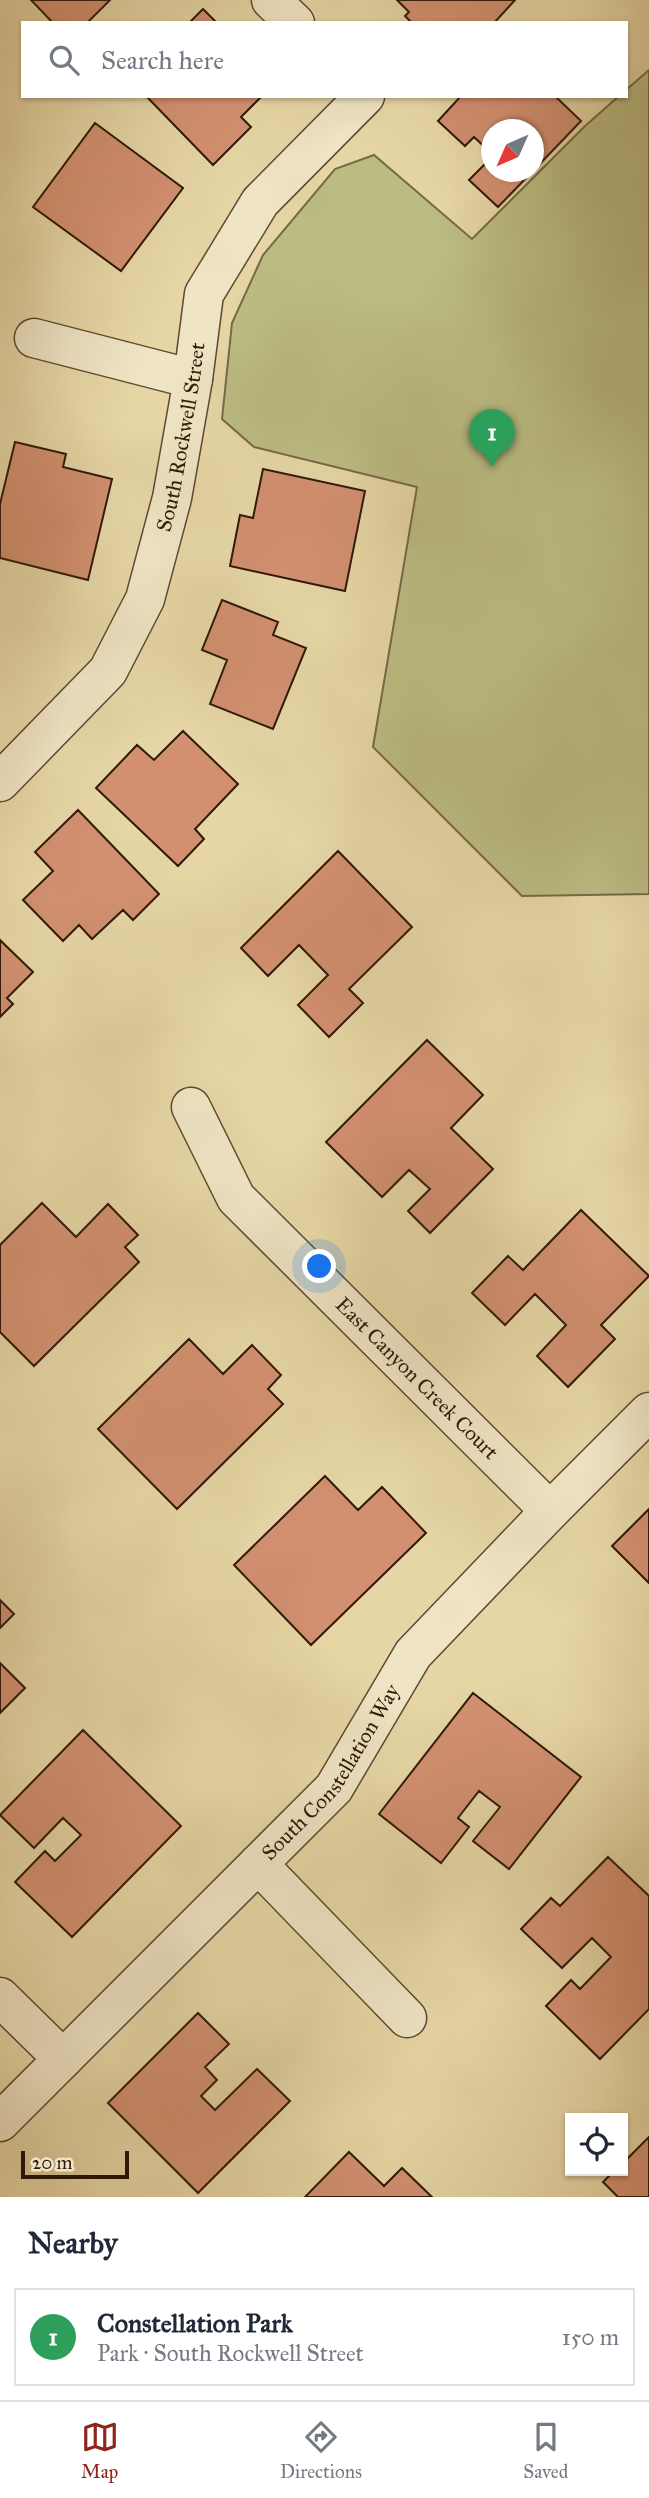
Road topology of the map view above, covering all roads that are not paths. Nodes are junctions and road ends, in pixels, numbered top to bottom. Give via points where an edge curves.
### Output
1 (271, 0) edge
2 (293, 21) edge
3 (363, 98) edge
4 (34, 338) dead end
5 (193, 379) junction
6 (0, 782) edge
7 (191, 1107) dead end
8 (649, 1412) edge
9 (550, 1511) junction
10 (258, 1864) junction
11 (0, 1997) edge
12 (407, 2018) dead end
13 (63, 2059) junction
14 (0, 2122) edge

1 - 2 street
3 - 5 street, South Rockwell Street via 260,202 204,294
4 - 5 street
5 - 6 street, South Rockwell Street via 172,498 145,599 108,671
7 - 9 street, East Canyon Creek Court via 236,1198
8 - 9 street, South Constellation Way
9 - 10 street, South Constellation Way via 413,1654 334,1788
10 - 12 street
10 - 13 street, South Constellation Way
11 - 13 street
13 - 14 street, South Constellation Way

